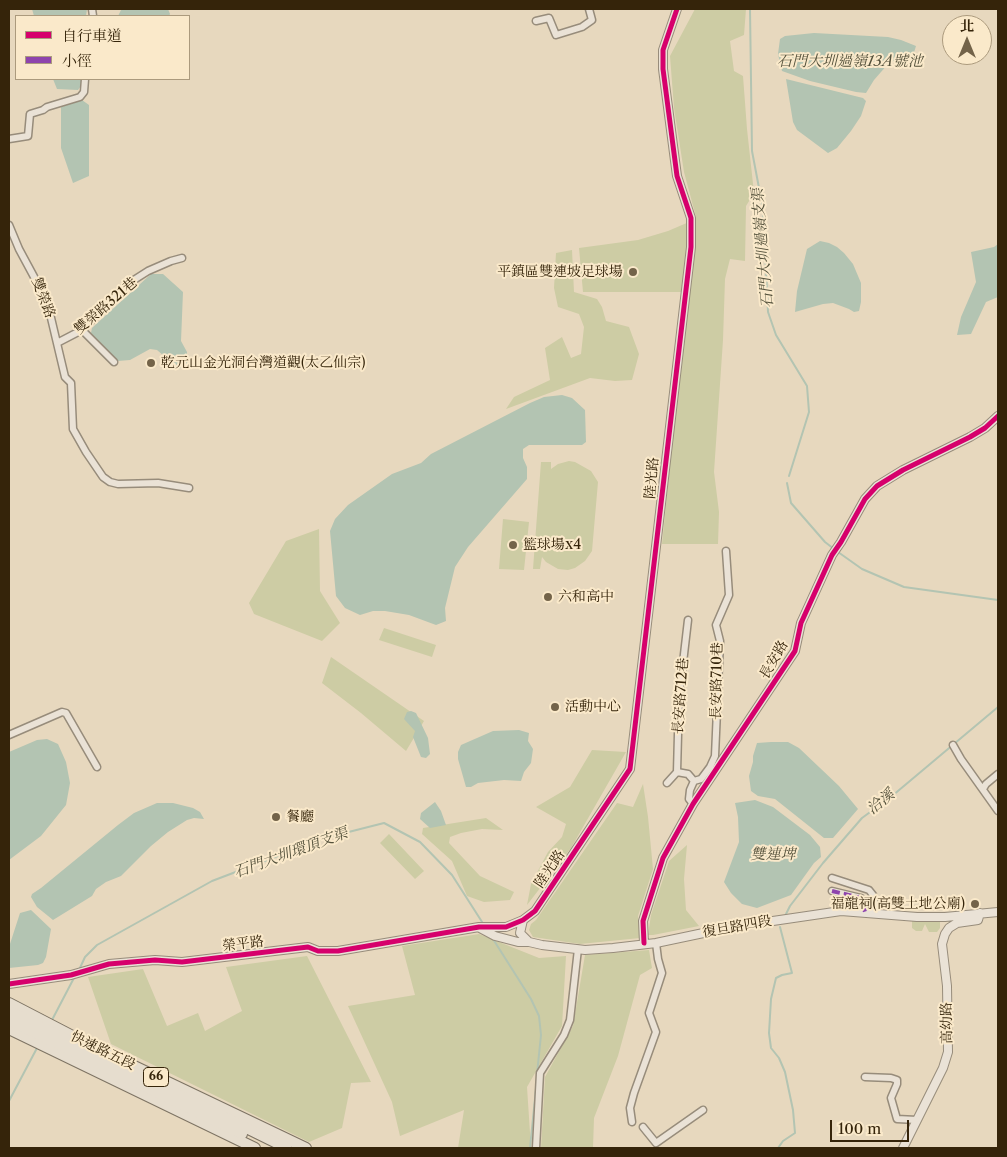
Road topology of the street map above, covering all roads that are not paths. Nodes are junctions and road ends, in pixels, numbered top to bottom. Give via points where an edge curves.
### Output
1 (589, 9) edge
2 (677, 9) edge
3 (536, 21) dead end
4 (85, 80) edge
5 (9, 139) edge
6 (9, 225) edge
7 (182, 258) dead end
8 (82, 330) junction
9 (57, 343) junction
10 (114, 362) dead end
11 (998, 416) edge
12 (189, 488) dead end
13 (726, 551) dead end
14 (688, 620) dead end
15 (9, 735) edge
16 (953, 745) dead end
17 (97, 767) dead end
18 (677, 772) junction
19 (998, 774) edge
20 (667, 782) dead end
21 (694, 782) junction
22 (983, 789) junction
23 (693, 804) junction
24 (998, 811) edge
25 (832, 878) dead end
26 (832, 891) dead end
27 (865, 912) junction
28 (998, 912) edge
29 (876, 913) junction
30 (980, 913) junction
31 (523, 920) junction
32 (479, 927) junction
33 (528, 942) junction
34 (644, 943) junction
35 (656, 943) junction
36 (578, 949) junction
37 (9, 984) edge
38 (9, 1003) edge
39 (9, 1011) edge
40 (9, 1020) edge
41 (9, 1029) edge
42 (44, 1034) junction
43 (865, 1076) dead end
44 (703, 1110) dead end
45 (917, 1120) junction
46 (632, 1122) dead end
47 (643, 1127) dead end
48 (658, 1146) edge
49 (255, 1148) edge
50 (272, 1148) edge
51 (287, 1148) edge
52 (306, 1148) edge
53 (536, 1148) edge
54 (903, 1148) edge

1 - 3 street via 592,20 556,36 549,18
2 - 31 street, 陸光路 via 663,50 663,69 677,176 691,218 690,247 630,769 535,911
4 - 5 street via 80,97 30,114 28,136
6 - 9 street, 雙榮路 via 47,302
7 - 8 street, 雙榮路321巷 via 148,271 126,285
8 - 9 street, 雙榮路321巷
8 - 10 street
9 - 12 street, 雙榮路 via 65,377 71,384 73,429 103,477 118,484 158,483
11 - 23 street, 長安路 via 978,433 877,486 865,500 832,555 801,623 796,651
13 - 21 street, 長安路710巷 via 729,595 716,625 720,641 715,756 705,773
14 - 18 street, 長安路712巷 via 679,696
15 - 17 street via 66,713
16 - 22 street
18 - 20 street
18 - 21 street via 688,774
19 - 22 street
21 - 23 street via 689,800
22 - 24 street
23 - 34 street, 長安路 via 663,858 642,921
25 - 29 street via 869,890
26 - 27 street via 861,898
27 - 29 street, 復旦路四段
27 - 35 street, 復旦路四段 via 841,911 732,927
28 - 30 street, 復旦路四段
29 - 30 street, 復旦路四段 via 945,917
30 - 45 street, 高幼路 via 978,920 957,924 945,934 942,944 947,986 948,1052
31 - 32 street, 榮平路 via 506,927
31 - 33 street via 520,933
32 - 33 street, 復旦路四段 via 495,936
32 - 37 street, 榮平路 via 338,952 318,952 308,947 182,962 155,960 109,964 74,974
33 - 36 street, 復旦路四段
34 - 35 street, 復旦路四段
34 - 36 street, 復旦路四段
35 - 46 street via 662,973 649,1013 656,1032 630,1108
36 - 53 street via 570,1020 540,1073
38 - 52 main road, 快速路五段 / 66
39 - 42 main road, 66
40 - 42 main road, 66
41 - 49 main road, 快速路五段 / 66
42 - 50 main road, 66
42 - 51 main road, 66
43 - 45 street via 898,1080 891,1098 897,1119
44 - 48 street
45 - 54 street, 高幼路
47 - 48 street

